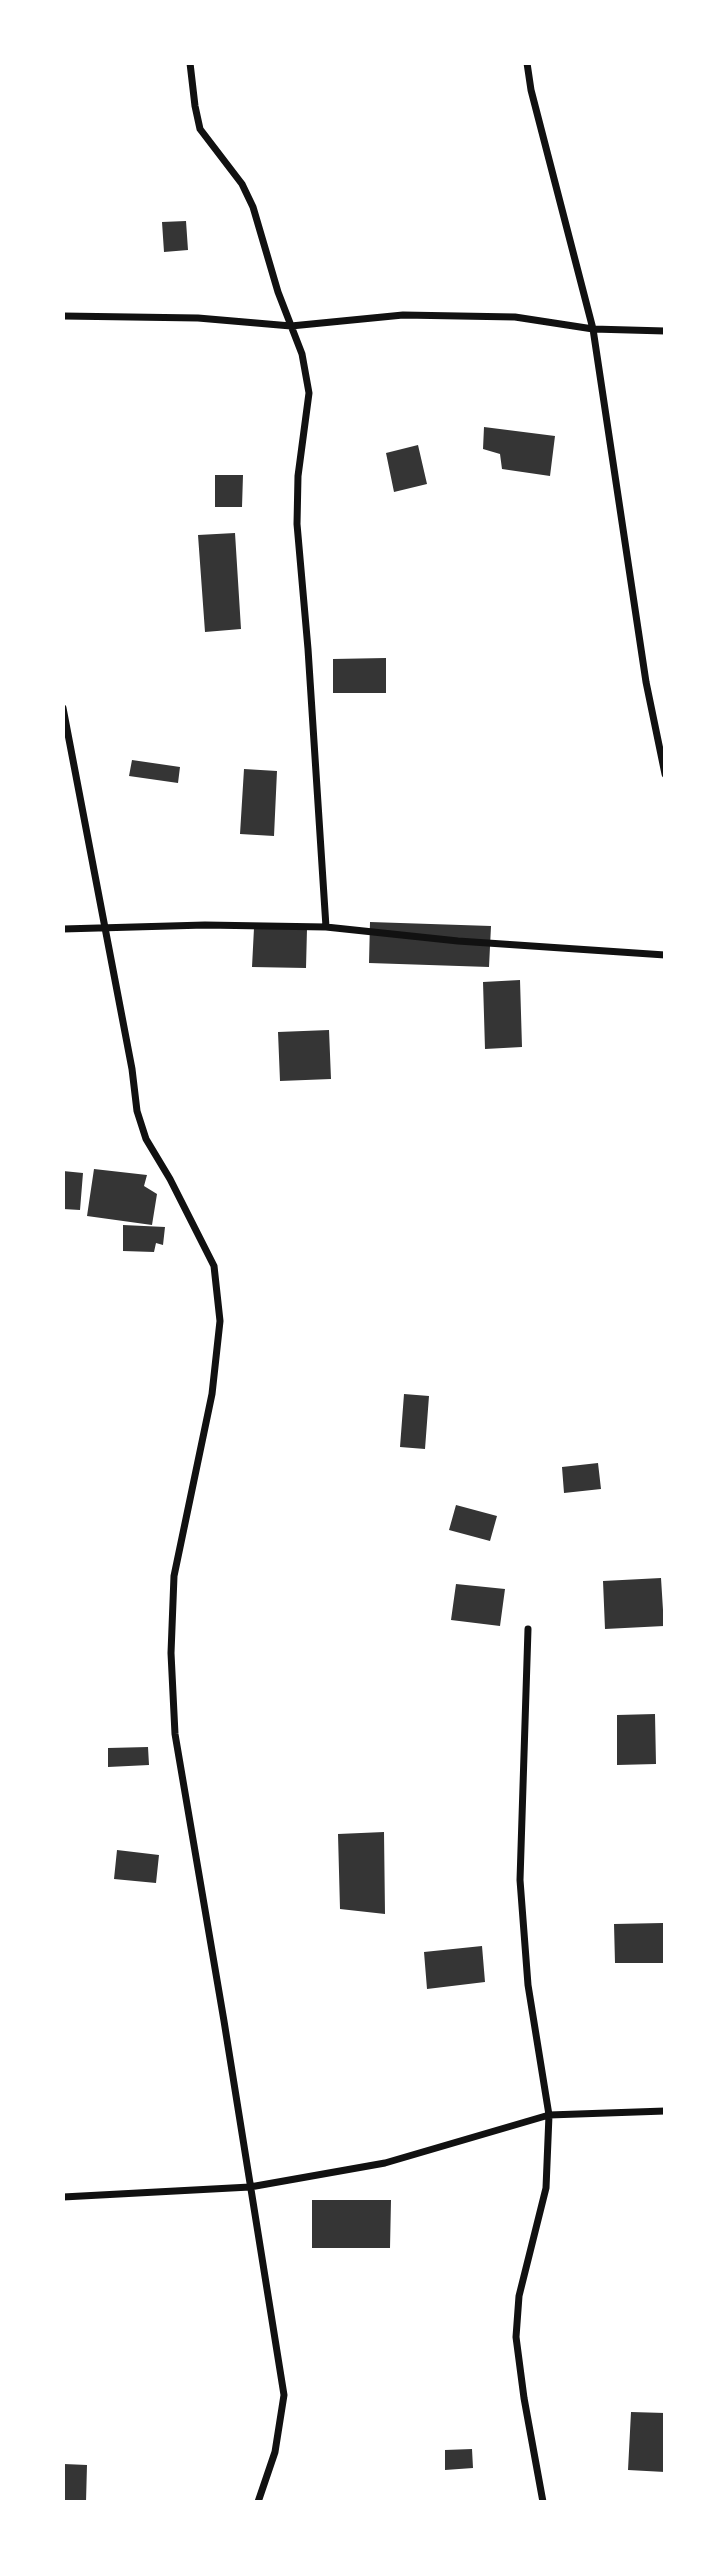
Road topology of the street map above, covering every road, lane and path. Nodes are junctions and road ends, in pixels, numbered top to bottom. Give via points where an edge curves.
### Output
1 (190, 63) edge
2 (527, 63) edge
3 (63, 316) edge
4 (291, 326) junction
5 (593, 328) junction
6 (665, 331) edge
7 (63, 708) edge
8 (665, 774) edge
9 (326, 927) junction
10 (106, 928) junction
11 (63, 929) edge
12 (665, 955) edge
13 (527, 1629) dead end
14 (665, 2111) edge
15 (549, 2115) junction
16 (250, 2187) junction
17 (63, 2197) edge
18 (258, 2502) edge
19 (543, 2502) edge

1 - 4 street via 200,129 242,184 253,207
2 - 5 street
3 - 4 street via 198,318
4 - 5 street via 403,315 515,317
4 - 9 street via 309,393 297,524
5 - 6 street
5 - 8 street via 646,682
7 - 10 street
9 - 10 street
9 - 12 street
10 - 11 street
10 - 16 street via 137,1111 214,1266 220,1321 212,1394 174,1576 172,1667 175,1734
13 - 15 street via 520,1880 528,1986
14 - 15 street
15 - 16 street via 385,2163
15 - 19 street via 546,2188 519,2296 516,2337
16 - 17 street
16 - 18 street via 284,2395 275,2452

